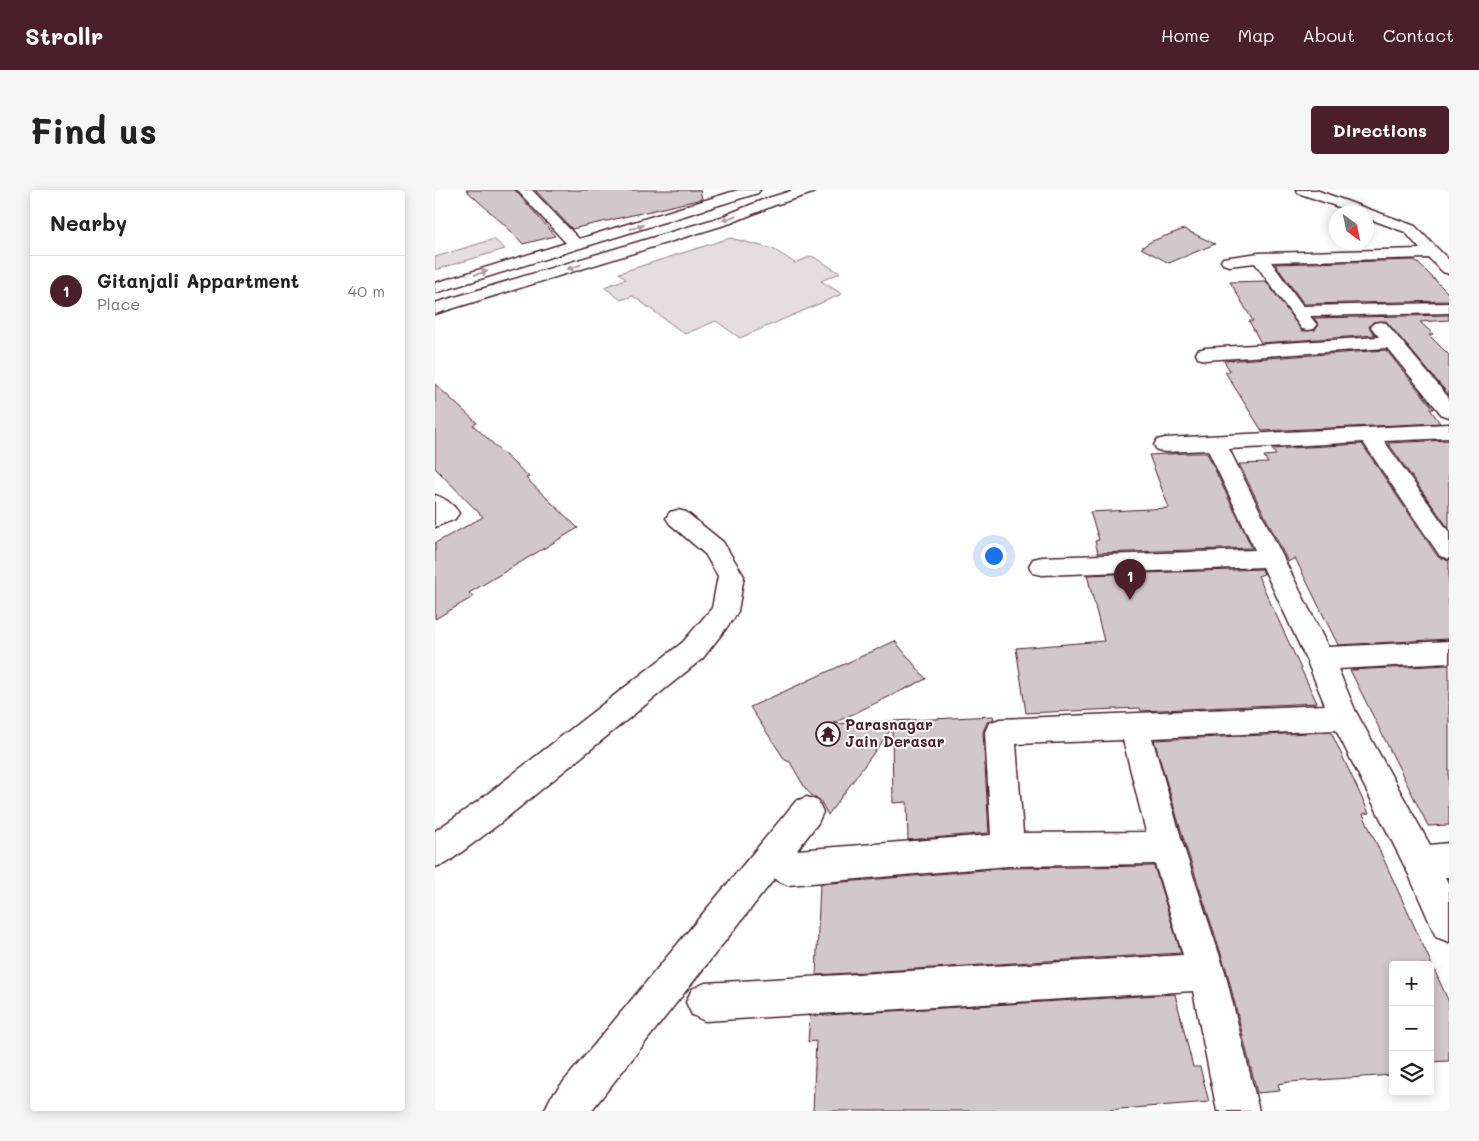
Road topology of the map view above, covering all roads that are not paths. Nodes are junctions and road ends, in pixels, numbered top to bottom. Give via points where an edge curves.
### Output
1 (524, 190) edge
2 (808, 190) edge
3 (1303, 190) edge
4 (746, 192) edge
5 (1344, 205) edge
6 (761, 206) junction
7 (1374, 216) edge
8 (576, 244) junction
9 (1432, 253) junction
10 (1259, 258) junction
11 (1229, 261) dead end
12 (1449, 269) edge
13 (435, 288) edge
14 (1449, 308) edge
15 (435, 309) edge
16 (1366, 310) junction
17 (1298, 311) junction
18 (1392, 342) junction
19 (1325, 348) junction
20 (1205, 354) dead end
21 (1449, 412) edge
22 (1449, 431) edge
23 (1369, 435) junction
24 (1216, 443) junction
25 (1165, 445) dead end
26 (435, 503) edge
27 (678, 518) dead end
28 (435, 519) edge
29 (1449, 550) edge
30 (1271, 558) junction
31 (1042, 566) dead end
32 (1449, 652) edge
33 (1320, 659) junction
34 (1345, 718) junction
35 (1133, 726) junction
36 (807, 812) dead end
37 (1167, 848) junction
38 (1008, 850) junction
39 (435, 851) edge
40 (1435, 861) edge
41 (788, 868) dead end
42 (1449, 924) edge
43 (1207, 972) junction
44 (705, 1002) dead end
45 (565, 1111) edge
46 (1238, 1111) edge

1 - 8 street
2 - 6 street
3 - 5 street
4 - 6 street
8 -> 4 street
6 -> 15 street via 726,220
7 - 9 street via 1410,229
13 -> 8 street
9 - 10 street
9 - 12 street
10 - 11 street
10 - 17 street
14 - 16 street
16 - 17 street
16 - 18 street
17 - 19 street
18 - 19 street
18 - 21 street
19 - 20 street
22 - 23 street
23 - 24 street
23 - 29 street
24 - 25 street
24 - 30 street
26 - 28 street via 447,513
27 - 39 street via 714,548 731,576 725,611 693,650 488,813
30 - 31 street
30 - 33 street
32 - 33 street
33 - 34 street
34 - 35 street
34 - 40 street
35 - 37 street
35 - 38 street via 999,732
36 - 45 street
37 - 38 street
37 - 43 street
38 - 41 street
40 - 42 street
43 - 44 street
43 - 46 street

